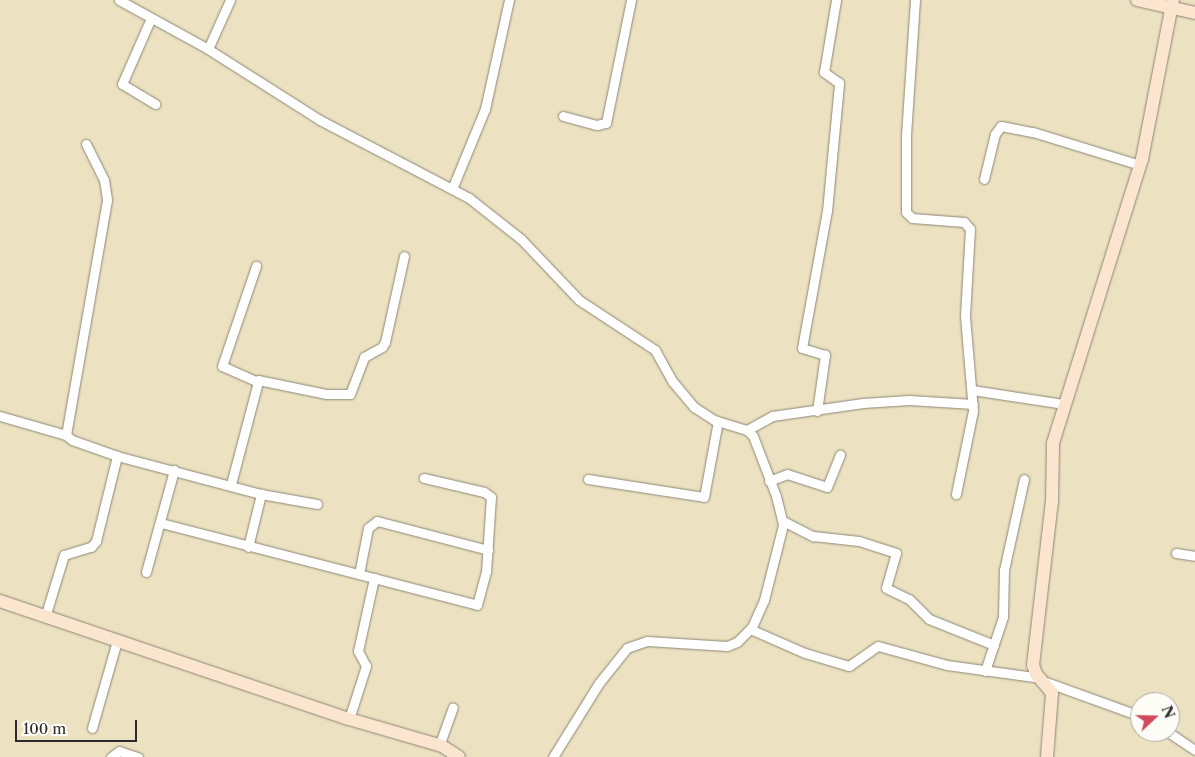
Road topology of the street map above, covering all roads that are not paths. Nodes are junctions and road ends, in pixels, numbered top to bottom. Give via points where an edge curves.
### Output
1 (119, 0) edge
2 (230, 0) edge
3 (509, 0) edge
4 (631, 0) edge
5 (836, 0) edge
6 (915, 0) edge
7 (1137, 0) edge
8 (1172, 4) edge
9 (1195, 13) edge
10 (151, 18) junction
11 (208, 49) junction
12 (155, 104) dead end
13 (563, 116) dead end
14 (86, 144) dead end
15 (1140, 164) junction
16 (984, 179) dead end
17 (452, 189) junction
18 (404, 256) dead end
19 (256, 266) dead end
20 (258, 380) junction
21 (972, 390) junction
22 (973, 404) junction
23 (1063, 404) junction
24 (817, 411) junction
25 (0, 416) edge
26 (718, 422) junction
27 (747, 430) junction
28 (66, 434) junction
29 (840, 454) dead end
30 (117, 456) junction
31 (174, 470) junction
32 (424, 478) dead end
33 (588, 480) dead end
34 (1024, 480) dead end
35 (769, 481) junction
36 (231, 484) junction
37 (261, 494) junction
38 (956, 494) dead end
39 (317, 504) dead end
40 (783, 521) junction
41 (161, 523) junction
42 (248, 548) junction
43 (488, 550) junction
44 (1176, 553) dead end
45 (1195, 556) edge
46 (146, 572) dead end
47 (358, 574) junction
48 (374, 578) junction
49 (0, 601) edge
50 (45, 617) junction
51 (750, 629) junction
52 (117, 640) junction
53 (994, 645) junction
54 (985, 671) junction
55 (1043, 680) junction
56 (453, 706) dead end
57 (1130, 712) edge
58 (350, 720) junction
59 (92, 728) dead end
60 (1180, 740) edge
61 (440, 746) junction
62 (1195, 750) edge
63 (111, 757) edge
64 (138, 757) edge
65 (459, 757) edge
66 (553, 757) edge
67 (1047, 757) edge

1 - 10 street
2 - 11 street
3 - 17 street via 485,109
4 - 13 street via 606,123 597,125
5 - 24 street via 824,72 839,83 826,211 802,348 825,355
6 - 21 street via 906,136 906,212 912,218 969,225 965,316
7 - 8 street
8 - 9 street
8 - 15 street
10 - 11 street
10 - 12 street via 122,84
11 - 17 street via 320,120
14 - 28 street via 101,173 106,200
15 - 16 street via 1005,125 998,128
15 - 23 street
17 - 26 street via 496,217 579,300 655,350 686,399 702,414
18 - 20 street via 386,342 382,348 364,356 350,394 326,394
19 - 20 street via 222,366 225,370
20 - 36 street
21 - 22 street
21 - 23 street
22 - 24 street via 898,400
22 - 38 street
23 - 55 street via 1053,443 1051,511 1033,665
24 - 27 street via 772,416
25 - 28 street
26 - 27 street
26 - 33 street via 704,497
27 - 35 street via 753,436
28 - 30 street via 72,440
29 - 35 street via 827,487 787,474
30 - 31 street
30 - 50 street via 96,541 91,547 64,554
31 - 36 street
31 - 41 street
32 - 43 street via 488,494 491,504
34 - 53 street via 1004,570 1003,617
35 - 40 street
36 - 37 street
37 - 39 street
37 - 42 street
40 - 51 street via 767,592
40 - 53 street via 813,536 852,540 896,553 886,588 909,599 929,619
41 - 42 street
41 - 46 street
42 - 47 street
43 - 47 street via 377,521 368,528
43 - 48 street via 481,598 477,605
44 - 45 street
47 - 48 street
48 - 58 street via 358,651 366,666
49 - 50 street
50 - 52 street
51 - 54 street via 805,653 849,666 878,646 948,665
51 - 66 street via 727,646 647,641 627,648 599,683
52 - 58 street
52 - 59 street
53 - 54 street
54 - 55 street
55 - 57 street
55 - 67 street via 1052,693
56 - 61 street
58 - 61 street
60 - 62 street
61 - 65 street
63 - 64 street via 119,752

